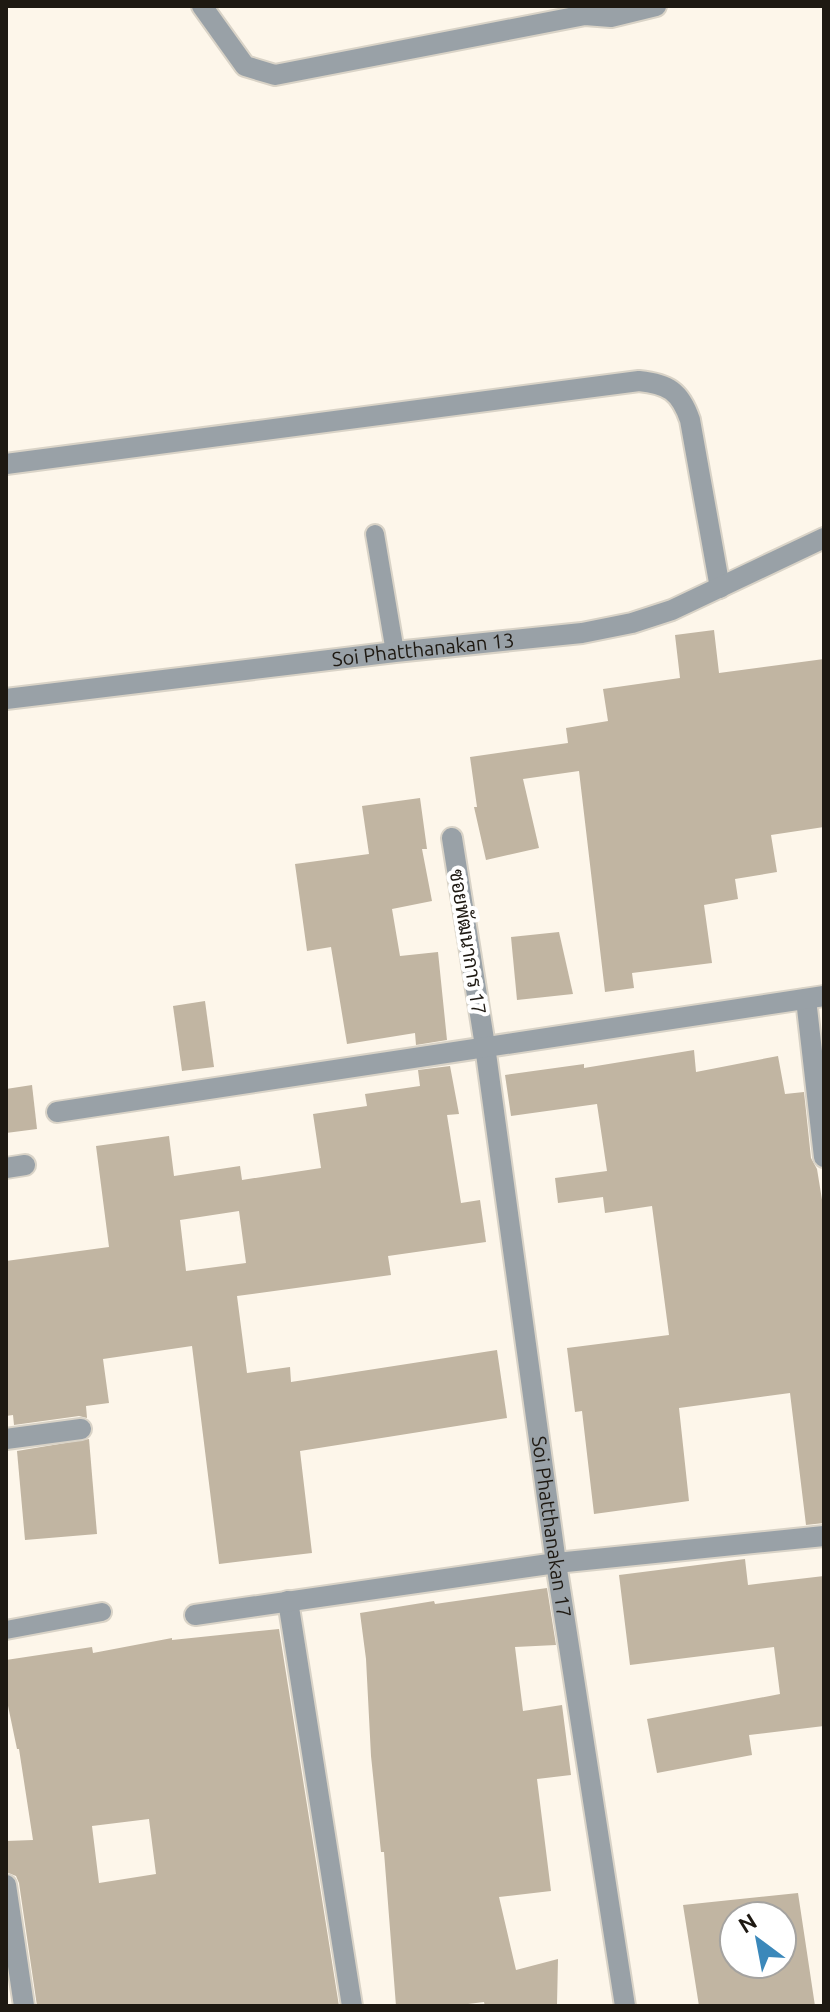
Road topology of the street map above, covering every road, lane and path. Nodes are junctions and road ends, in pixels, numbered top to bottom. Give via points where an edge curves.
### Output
1 (202, 6) edge
2 (656, 6) edge
3 (6, 464) edge
4 (375, 534) dead end
5 (824, 538) edge
6 (720, 588) junction
7 (395, 652) junction
8 (6, 699) edge
9 (452, 838) dead end
10 (815, 998) edge
11 (485, 1046) junction
12 (57, 1112) dead end
13 (824, 1157) edge
14 (81, 1429) dead end
15 (6, 1439) edge
16 (824, 1536) edge
17 (556, 1563) junction
18 (288, 1601) junction
19 (102, 1612) dead end
20 (195, 1615) dead end
21 (6, 1630) edge
22 (6, 1885) edge
23 (24, 2006) edge
24 (352, 2006) edge
25 (625, 2006) edge

1 - 2 street via 245,66 275,75
3 - 6 street via 653,383 671,389 684,402 690,420
4 - 7 lane
5 - 6 street, Soi Phatthanakan 13
6 - 7 street, Soi Phatthanakan 13 via 646,619 582,633
7 - 8 street, Soi Phatthanakan 13
9 - 11 street, ซอยพัฒนาการ 17
10 - 11 street
10 - 13 street
11 - 12 street
11 - 17 street, Soi Phatthanakan 17
14 - 15 street
16 - 17 street
17 - 18 street
17 - 25 street, Soi Phatthanakan 17
18 - 20 street
18 - 24 street
19 - 21 lane
22 - 23 street

